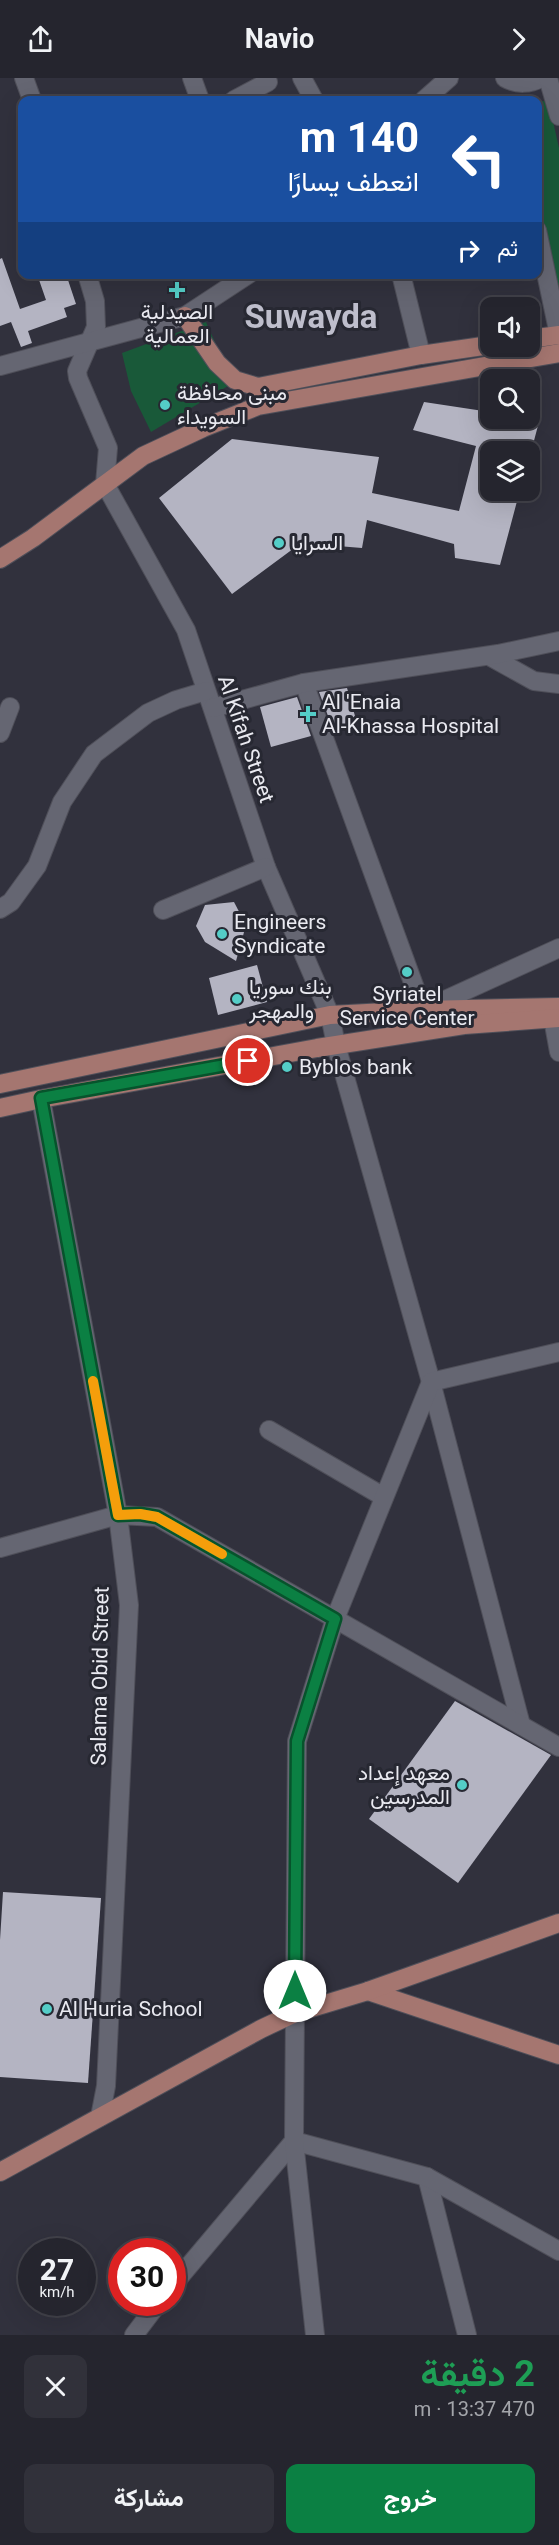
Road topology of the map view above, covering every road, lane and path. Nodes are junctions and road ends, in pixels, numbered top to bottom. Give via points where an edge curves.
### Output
1 (24, 78) edge
2 (192, 78) edge
3 (266, 78) edge
4 (303, 78) edge
5 (449, 78) edge
6 (489, 78) edge
7 (541, 78) edge
8 (548, 78) edge
9 (513, 85) edge
10 (31, 96) edge
11 (199, 96) edge
12 (242, 96) edge
13 (312, 96) edge
14 (429, 96) edge
15 (559, 116) edge
16 (542, 254) edge
17 (88, 279) edge
18 (241, 279) edge
19 (402, 279) edge
20 (185, 316) junction
21 (559, 335) edge
22 (540, 338) edge
23 (92, 340) junction
24 (480, 346) edge
25 (559, 353) edge
26 (422, 355) junction
27 (1, 363) edge
28 (105, 484) junction
29 (0, 559) edge
30 (559, 641) edge
31 (489, 656) junction
32 (304, 683) junction
33 (559, 684) edge
34 (210, 700) junction
35 (10, 707) dead end
36 (0, 734) edge
37 (266, 867) junction
38 (0, 909) edge
39 (163, 910) dead end
40 (559, 948) edge
41 (423, 1010) junction
42 (330, 1015) junction
43 (557, 1015) edge
44 (336, 1045) junction
45 (559, 1052) edge
46 (0, 1084) edge
47 (41, 1098) junction
48 (0, 1108) edge
49 (559, 1352) edge
50 (430, 1382) junction
51 (269, 1430) dead end
52 (384, 1497) junction
53 (118, 1515) junction
54 (0, 1548) edge
55 (335, 1619) junction
56 (520, 1725) junction
57 (559, 1747) edge
58 (559, 1923) edge
59 (368, 1991) junction
60 (295, 2013) junction
61 (559, 2055) edge
62 (100, 2117) junction
63 (294, 2140) junction
64 (0, 2172) edge
65 (427, 2177) junction
66 (559, 2251) edge
67 (186, 2269) edge
68 (148, 2316) edge
69 (134, 2335) edge
70 (315, 2335) edge
71 (467, 2335) edge

1 - 10 street
2 - 11 street
3 - 12 street via 268,82
4 - 13 street
5 - 14 street
6 - 9 street
7 - 9 street
8 - 15 street
16 - 21 street
17 - 23 street via 96,314
18 - 20 street
19 - 26 street
20 - 23 street
20 - 26 main road via 217,363 235,380 258,387
21 - 22 main road
23 - 27 street
23 - 28 street via 77,371 108,448
24 - 26 main road
25 - 28 main road via 258,406 143,456
28 - 29 main road
28 - 34 street, Al Kifah Street via 186,630
30 - 31 street
31 - 32 street
31 - 33 street via 534,681
32 - 34 street
32 - 41 street
34 - 37 street, Al Kifah Street
34 - 38 street via 176,700 148,713 94,754 62,802 37,866 11,902
35 - 36 street
37 - 39 street
37 - 42 street, Al Kifah Street
40 - 41 street
41 - 42 main road
41 - 43 main road
42 - 44 street, Al Kifah Street
42 - 46 main road
43 - 44 main road
43 - 45 street
44 - 47 main road
44 - 50 street, Al Kifah Street
47 - 48 main road
47 - 53 street, Salama Obid Street
49 - 50 street
50 - 52 street
50 - 56 street, Al Kifah Street
51 - 52 street
52 - 55 street
53 - 54 street
53 - 55 street via 157,1517
53 - 62 street, Salama Obid Street via 129,1605 106,2086
55 - 56 street
55 - 60 street via 297,1741
56 - 57 street
58 - 59 main road
59 - 60 main road
59 - 61 main road
60 - 62 main road
60 - 63 street
62 - 64 main road
63 - 65 street
63 - 67 street
63 - 70 street
65 - 66 street
65 - 71 street
68 - 69 street

